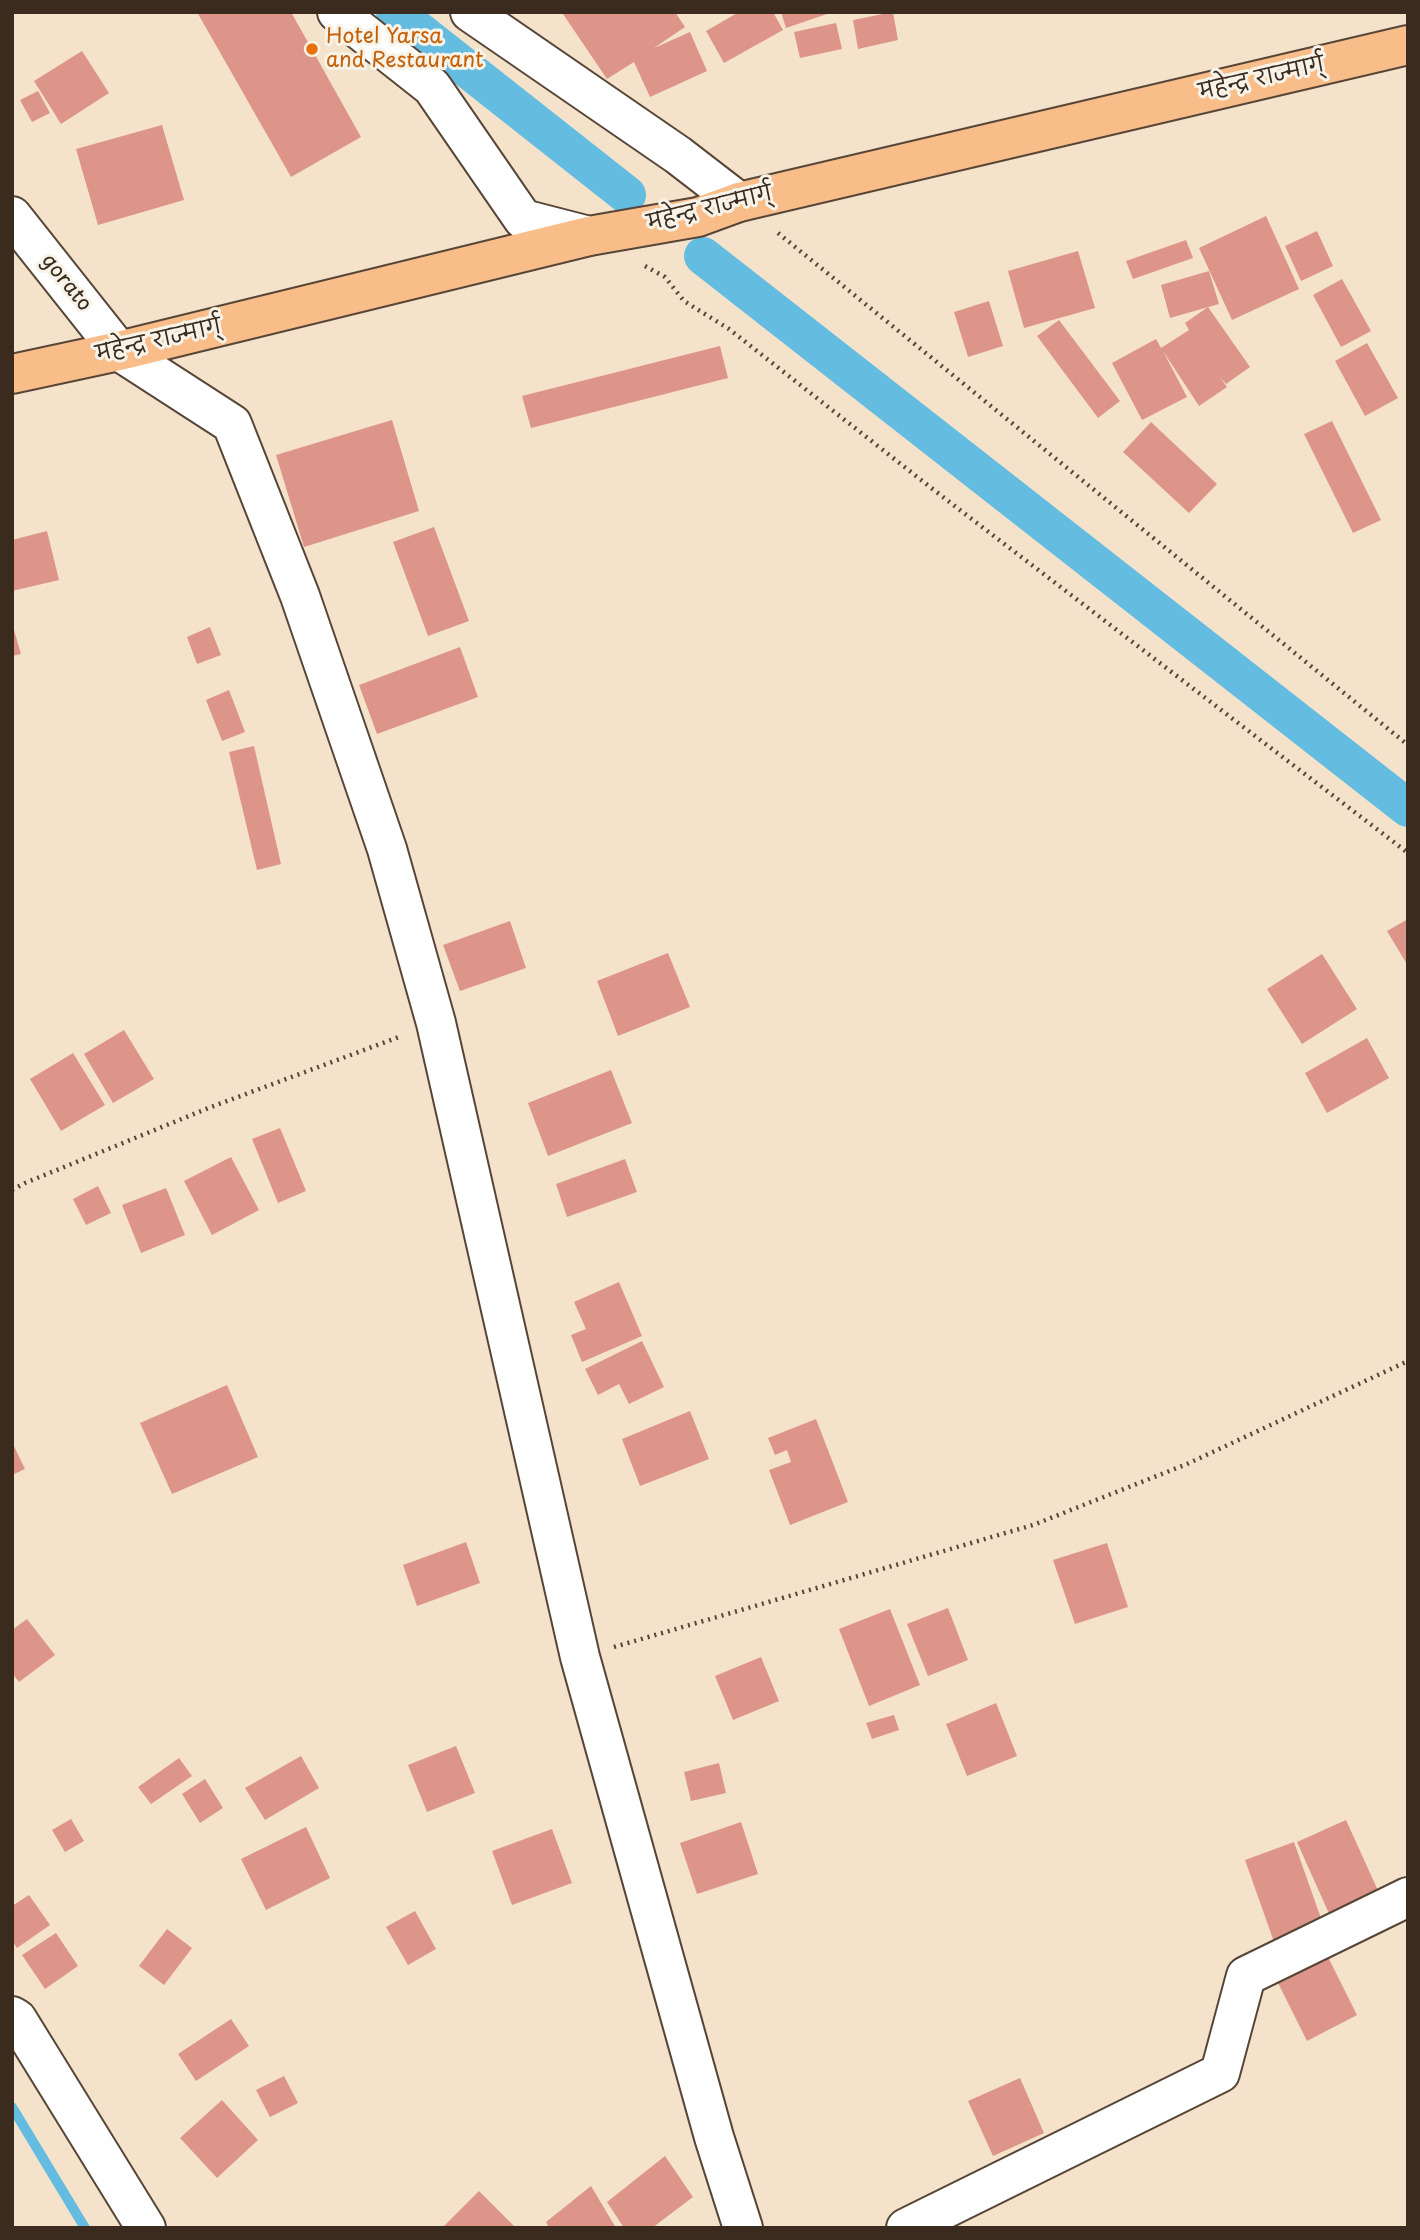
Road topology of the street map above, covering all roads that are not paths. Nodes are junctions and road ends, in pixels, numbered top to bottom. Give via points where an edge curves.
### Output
1 (337, 12) edge
2 (470, 12) edge
3 (1408, 45) edge
4 (739, 202) junction
5 (12, 216) edge
6 (589, 236) junction
7 (119, 351) junction
8 (12, 374) edge
9 (1408, 1897) edge
10 (12, 2016) edge
11 (146, 2228) edge
12 (743, 2228) edge
13 (906, 2228) edge

1 - 6 street via 432,86 523,219
2 - 4 street
3 - 4 highway, महेन्द्र राज्मार्ग्
4 - 6 highway, महेन्द्र राज्मार्ग् via 698,216
5 - 7 street, gorato
6 - 7 highway, महेन्द्र राज्मार्ग्
7 - 8 highway, महेन्द्र राज्मार्ग्
7 - 12 street, gorato via 232,424 300,596 383,837 436,1023 580,1657
9 - 13 street via 1246,1976 1220,2073
10 - 11 street

